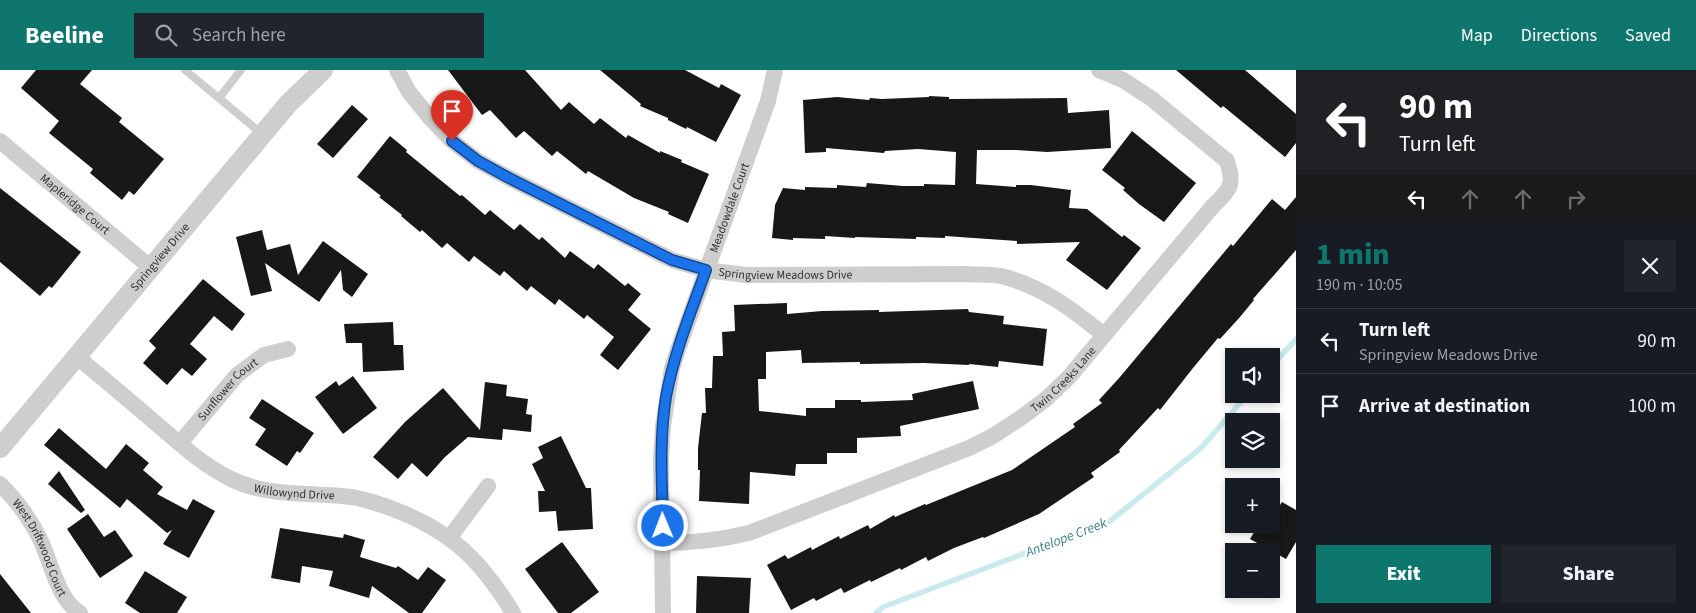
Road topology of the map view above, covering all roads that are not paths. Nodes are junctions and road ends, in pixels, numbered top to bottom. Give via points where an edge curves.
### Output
1 (185, 70) edge
2 (241, 70) edge
3 (323, 70) edge
4 (397, 70) edge
5 (775, 70) edge
6 (1099, 70) edge
7 (219, 98) junction
8 (262, 134) junction
9 (0, 141) edge
10 (150, 267) junction
11 (706, 270) junction
12 (1104, 335) junction
13 (288, 349) dead end
14 (77, 357) junction
15 (180, 444) junction
16 (0, 448) edge
17 (0, 484) edge
18 (488, 486) dead end
19 (450, 537) junction
20 (663, 543) junction
21 (80, 613) edge
22 (513, 613) edge
23 (663, 613) edge

1 - 7 lane
2 - 7 lane
3 - 8 street, Springview Drive
4 - 11 street, Springview Meadows Drive via 409,92 430,118 478,161 672,260
5 - 11 street, Meadowdale Court via 768,101
6 - 12 street, Twin Creeks Lane via 1123,80 1152,99 1227,161 1232,176 1228,191
7 - 8 lane
8 - 10 street, Springview Drive
9 - 10 street, Mapleridge Court
10 - 14 street, Springview Drive
11 - 12 street, Springview Meadows Drive via 746,275 967,274 1004,277 1059,300
11 - 20 street, Meadowdale Court via 666,397 661,458
12 - 20 street, Twin Creeks Lane via 1046,399 1000,432 969,448 749,533 713,541
13 - 15 street, Sunflower Court via 264,356 237,375
14 - 15 street, Willowynd Drive
14 - 16 street, Springview Drive
15 - 19 street, Willowynd Drive via 232,480 291,494 344,496 375,502 412,516
17 - 21 street, West Driftwood Court via 29,520 57,582 68,602
18 - 19 street
19 - 22 street, Willowynd Drive via 500,590
20 - 23 street, Meadowdale Court

